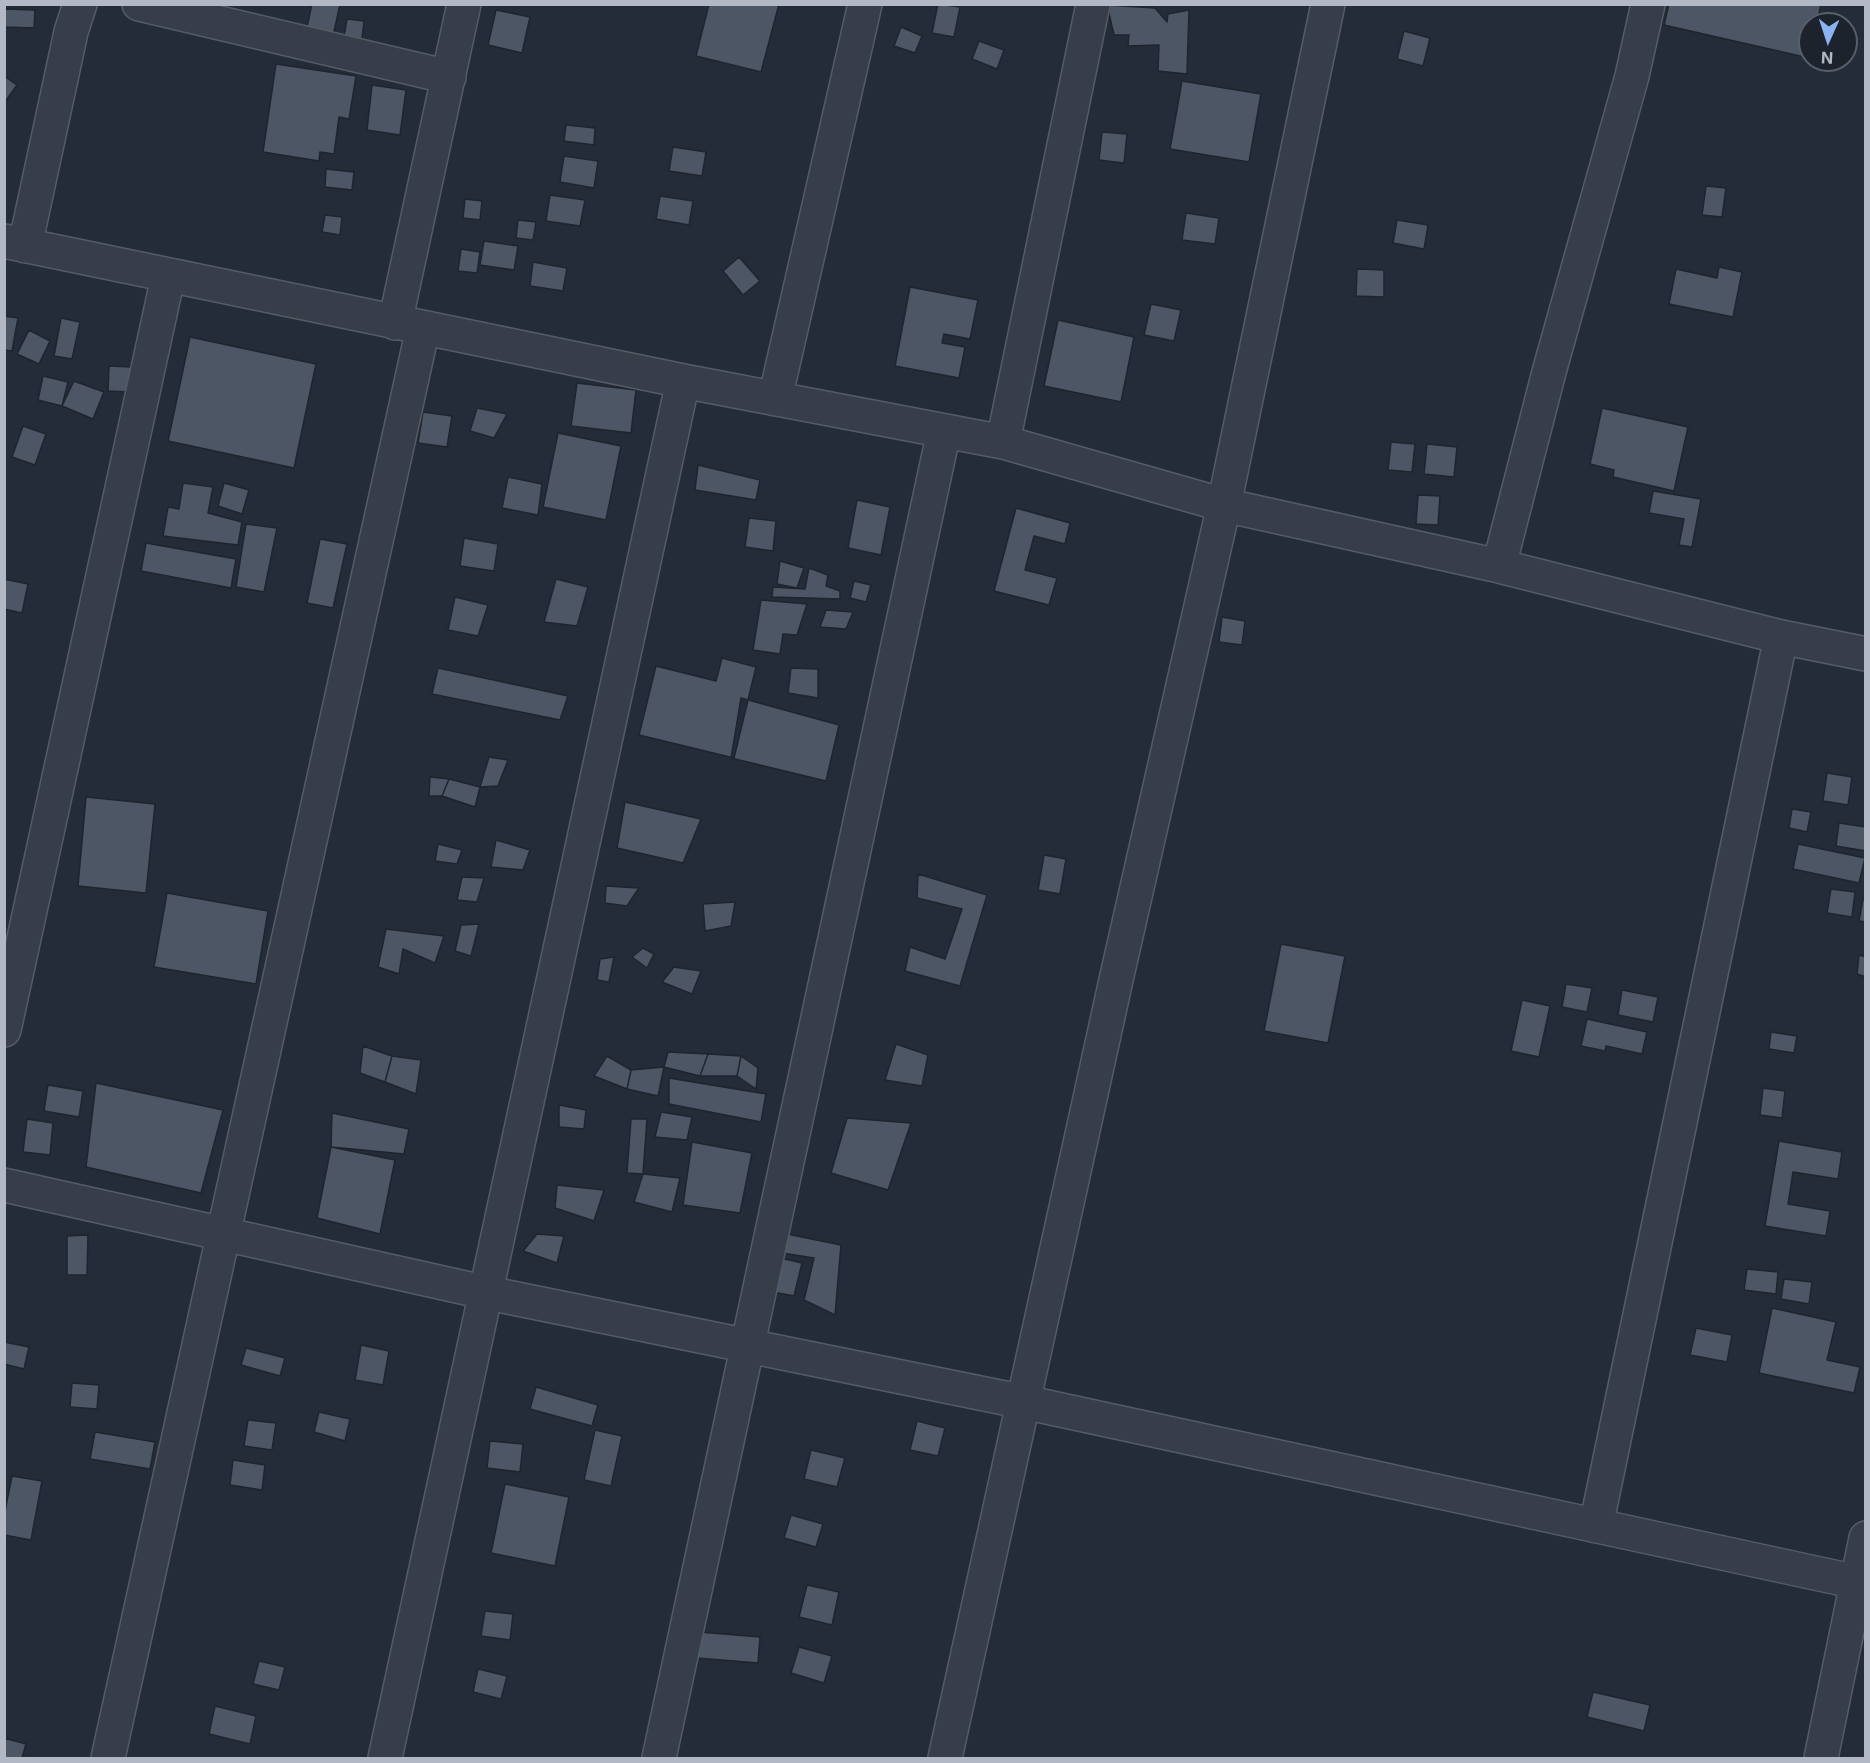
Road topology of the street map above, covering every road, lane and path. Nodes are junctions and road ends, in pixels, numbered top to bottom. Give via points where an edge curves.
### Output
1 (80, 4) edge
2 (139, 4) edge
3 (464, 4) edge
4 (865, 4) edge
5 (1093, 4) edge
6 (1328, 4) edge
7 (1648, 4) edge
8 (449, 77) junction
9 (15, 244) edge
10 (168, 276) junction
11 (409, 325) junction
12 (684, 381) junction
13 (775, 399) junction
14 (944, 431) junction
15 (1003, 442) junction
16 (1224, 505) junction
17 (1499, 566) junction
18 (1780, 637) junction
19 (1866, 654) edge
20 (4, 1030) edge
21 (4, 1185) edge
22 (225, 1235) junction
23 (488, 1293) junction
24 (746, 1346) junction
25 (1024, 1402) junction
26 (1596, 1526) junction
27 (1866, 1538) edge
28 (1861, 1583) edge
29 (108, 1758) edge
30 (385, 1758) edge
31 (659, 1758) edge
32 (945, 1758) edge
33 (1821, 1758) edge

1 - 9 street
2 - 8 street
3 - 8 street
4 - 13 street
5 - 15 street
6 - 16 street
7 - 17 street
8 - 11 street
9 - 10 street
10 - 11 street
10 - 20 street
11 - 12 street
11 - 22 street
12 - 13 street
12 - 23 street
13 - 14 street
14 - 15 street
14 - 24 street
15 - 16 street
16 - 17 street
16 - 25 street
17 - 18 street
18 - 19 street
18 - 26 street
21 - 22 street
22 - 23 street
22 - 29 street
23 - 24 street
23 - 30 street
24 - 25 street
24 - 31 street
25 - 26 street
25 - 32 street
26 - 28 street
27 - 28 street
28 - 33 street

